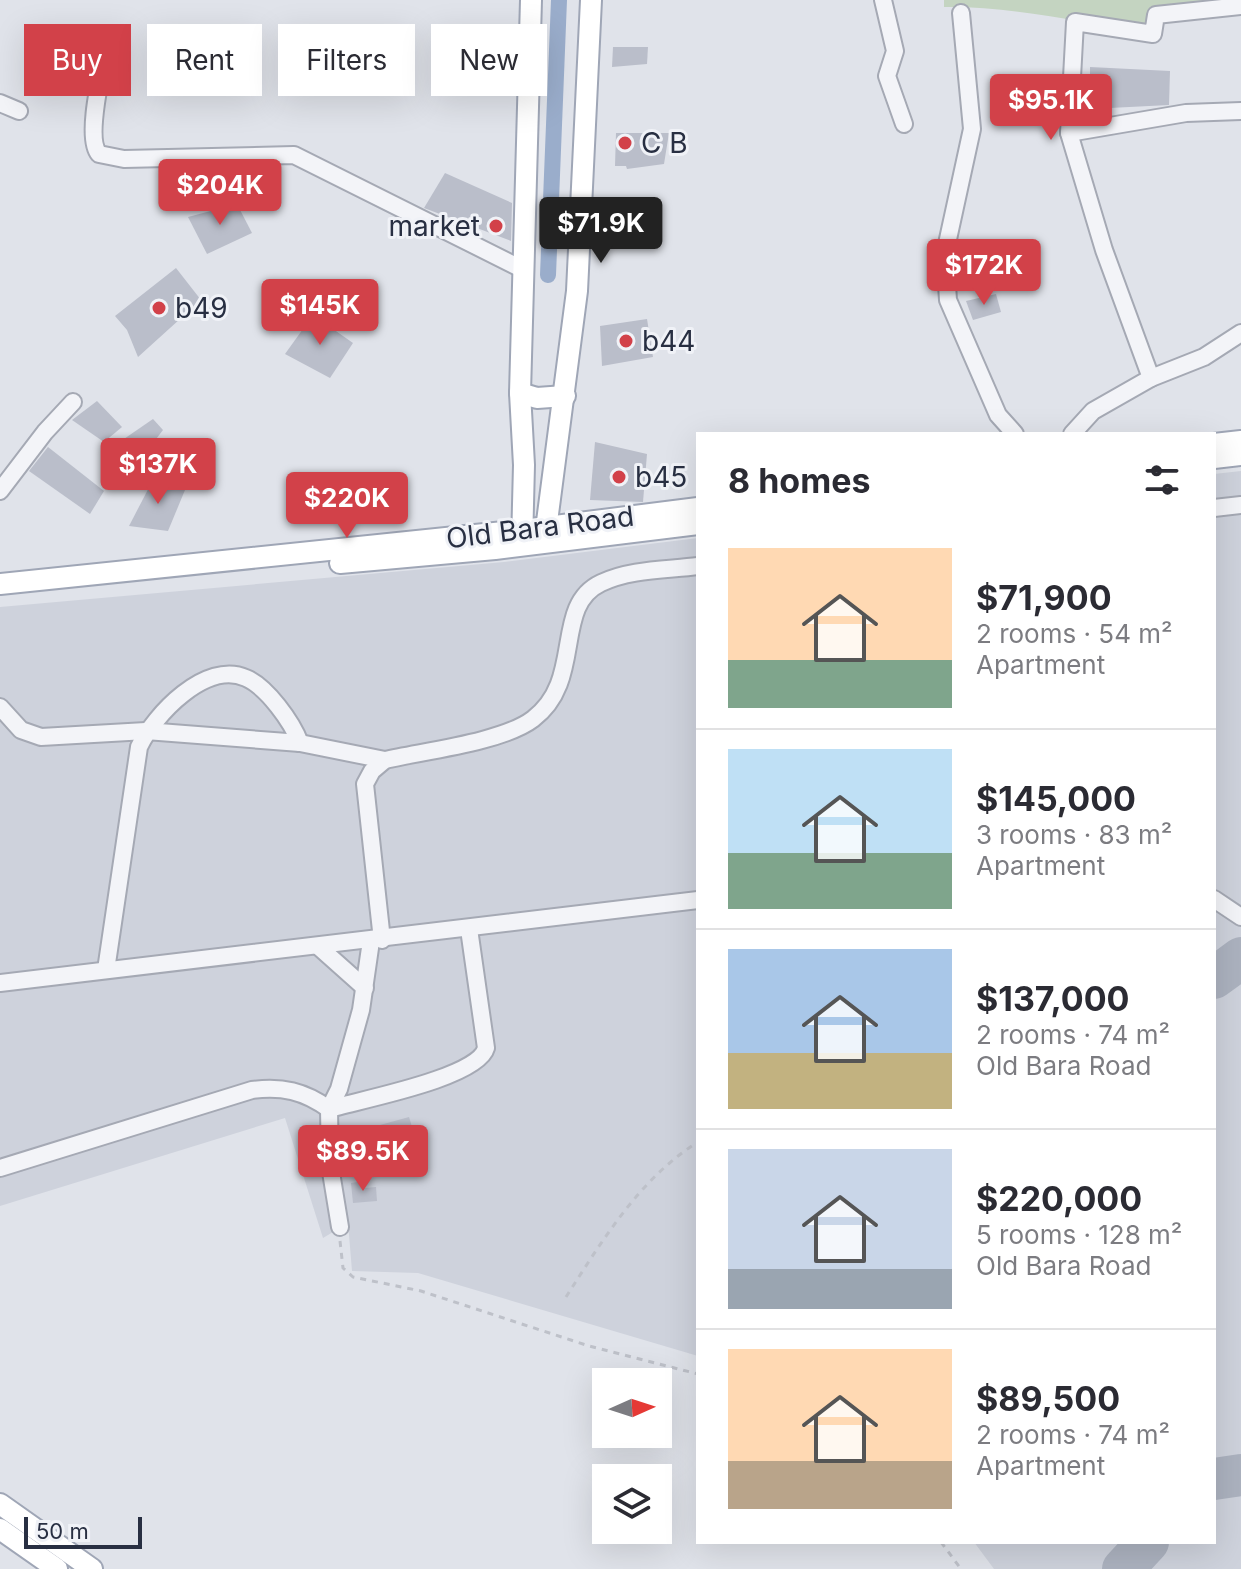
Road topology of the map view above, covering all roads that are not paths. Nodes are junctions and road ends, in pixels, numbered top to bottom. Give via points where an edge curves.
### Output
1 (531, 0) edge
2 (591, 0) edge
3 (883, 0) edge
4 (1241, 6) edge
5 (961, 13) dead end
6 (98, 96) edge
7 (0, 103) edge
8 (19, 111) dead end
9 (1241, 111) edge
10 (904, 124) dead end
11 (1069, 133) junction
12 (522, 269) junction
13 (1241, 333) edge
14 (1151, 378) junction
15 (520, 393) junction
16 (565, 396) junction
17 (73, 402) dead end
18 (1013, 432) edge
19 (1074, 432) edge
20 (1241, 441) edge
21 (1216, 444) edge
22 (1241, 455) edge
23 (1216, 458) edge
24 (0, 491) edge
25 (1241, 505) edge
26 (696, 508) edge
27 (1216, 508) edge
28 (696, 524) edge
29 (546, 535) junction
30 (522, 538) junction
31 (696, 566) edge
32 (0, 584) edge
33 (0, 594) edge
34 (0, 707) edge
35 (146, 731) junction
36 (300, 743) junction
37 (385, 760) junction
38 (696, 900) edge
39 (1216, 900) edge
40 (1241, 917) edge
41 (469, 929) junction
42 (377, 940) junction
43 (319, 947) junction
44 (106, 970) junction
45 (0, 983) edge
46 (365, 988) junction
47 (329, 1109) junction
48 (0, 1168) edge
49 (340, 1227) road end
50 (0, 1504) edge
51 (0, 1529) edge
52 (87, 1568) edge
53 (57, 1569) edge

1 - 12 main road
2 - 16 main road via 586,173
3 - 10 street via 895,51 887,76
4 - 11 street via 1156,15 1153,34 1075,22
5 - 18 street via 972,129 945,253 948,300 998,415
6 - 12 street via 94,144 99,154 124,159 294,155
7 - 8 street
9 - 11 street via 1186,113
11 - 14 street
12 - 15 main road
13 - 14 street via 1204,357
14 - 19 street via 1093,411
15 - 16 main road
15 - 30 main road
16 - 29 main road
17 - 24 street
20 - 21 main road
22 - 23 main road
25 - 27 street
26 - 29 main road, Old Bara Road
28 - 29 main road
29 - 30 main road, Old Bara Road
30 - 32 main road, Old Bara Road
30 - 33 main road
31 - 37 street via 628,575 582,596 572,622 564,679 535,718 515,731
34 - 35 street via 21,730 41,737
35 - 36 street
35 - 36 street via 179,696 202,681 224,676 246,678 290,718
35 - 44 street via 139,747
36 - 37 street
37 - 42 street via 365,784
38 - 41 street
39 - 40 street
41 - 42 street
41 - 47 street via 484,1057 439,1078
42 - 43 street
42 - 46 street
43 - 44 street
43 - 46 street
44 - 45 street
46 - 47 street
47 - 48 street via 298,1092 276,1087 252,1090
47 - 49 street via 330,1166
50 - 52 main road
51 - 53 main road

